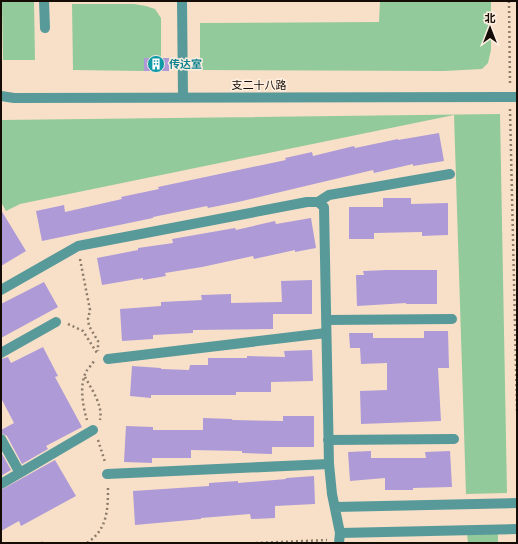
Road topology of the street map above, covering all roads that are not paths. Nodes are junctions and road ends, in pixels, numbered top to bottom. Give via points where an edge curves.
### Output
1 (44, 1) edge
2 (182, 1) edge
3 (45, 28) dead end
4 (1, 96) edge
5 (183, 97) junction
6 (513, 97) edge
7 (450, 174) dead end
8 (318, 202) junction
9 (1, 290) edge
10 (452, 319) dead end
11 (326, 320) junction
12 (56, 322) road end
13 (326, 332) junction
14 (1, 353) edge
15 (108, 360) road end
16 (94, 432) road end
17 (454, 438) dead end
18 (1, 439) edge
19 (328, 440) junction
20 (329, 464) junction
21 (20, 473) junction
22 (108, 474) road end
23 (1, 484) edge
24 (517, 502) edge
25 (335, 507) junction
26 (517, 529) edge
27 (340, 538) edge

1 - 3 street
2 - 5 street
4 - 5 street, 支二十八路
5 - 6 street, 支二十八路
7 - 8 street via 329,195
8 - 9 street via 78,246
8 - 11 street via 324,207
10 - 11 street
11 - 13 street
12 - 14 street
13 - 15 street
13 - 19 street
16 - 21 street
17 - 19 street
18 - 21 street
19 - 20 street
20 - 22 street
20 - 25 street
21 - 23 street
24 - 25 street
25 - 27 street
26 - 27 street

